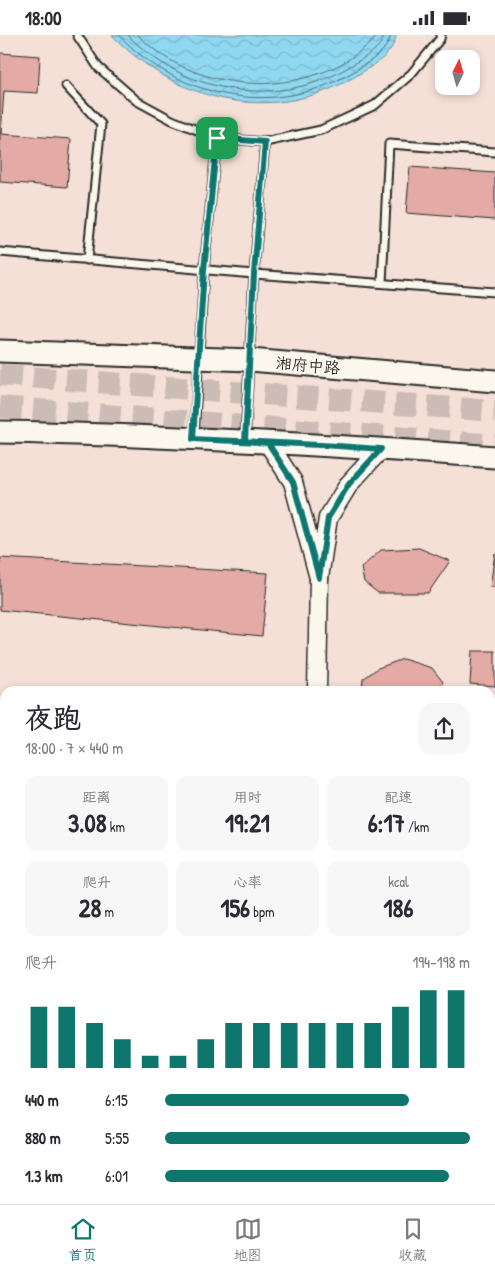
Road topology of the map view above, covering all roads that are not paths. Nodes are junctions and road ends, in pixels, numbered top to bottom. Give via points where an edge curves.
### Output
1 (77, 35) edge
2 (441, 35) edge
3 (66, 86) dead end
4 (217, 138) junction
5 (265, 142) junction
6 (495, 152) edge
7 (0, 252) edge
8 (88, 260) junction
9 (204, 270) junction
10 (254, 274) junction
11 (382, 283) junction
12 (495, 291) edge
13 (0, 351) edge
14 (198, 357) junction
15 (250, 360) junction
16 (495, 381) edge
17 (0, 432) edge
18 (193, 439) junction
19 (245, 441) junction
20 (268, 443) junction
21 (381, 449) junction
22 (495, 457) edge
23 (319, 578) junction
24 (317, 686) edge

1 - 4 lane via 98,67 137,101 172,120
2 - 5 lane via 411,74 375,105 321,130
3 - 8 lane via 101,124
4 - 5 lane
4 - 9 lane
5 - 10 lane
6 - 11 lane via 389,144
7 - 8 lane
8 - 9 lane
9 - 10 lane
9 - 14 lane
10 - 11 lane
10 - 15 lane
11 - 12 lane
13 - 14 main road, 湘府中路
14 - 15 main road, 湘府中路
14 - 18 lane
15 - 16 main road, 湘府中路
15 - 19 lane
17 - 18 main road
18 - 19 main road
19 - 20 main road
20 - 21 main road
20 - 23 street via 293,482
21 - 22 main road
21 - 23 street via 349,484 328,518
23 - 24 street

